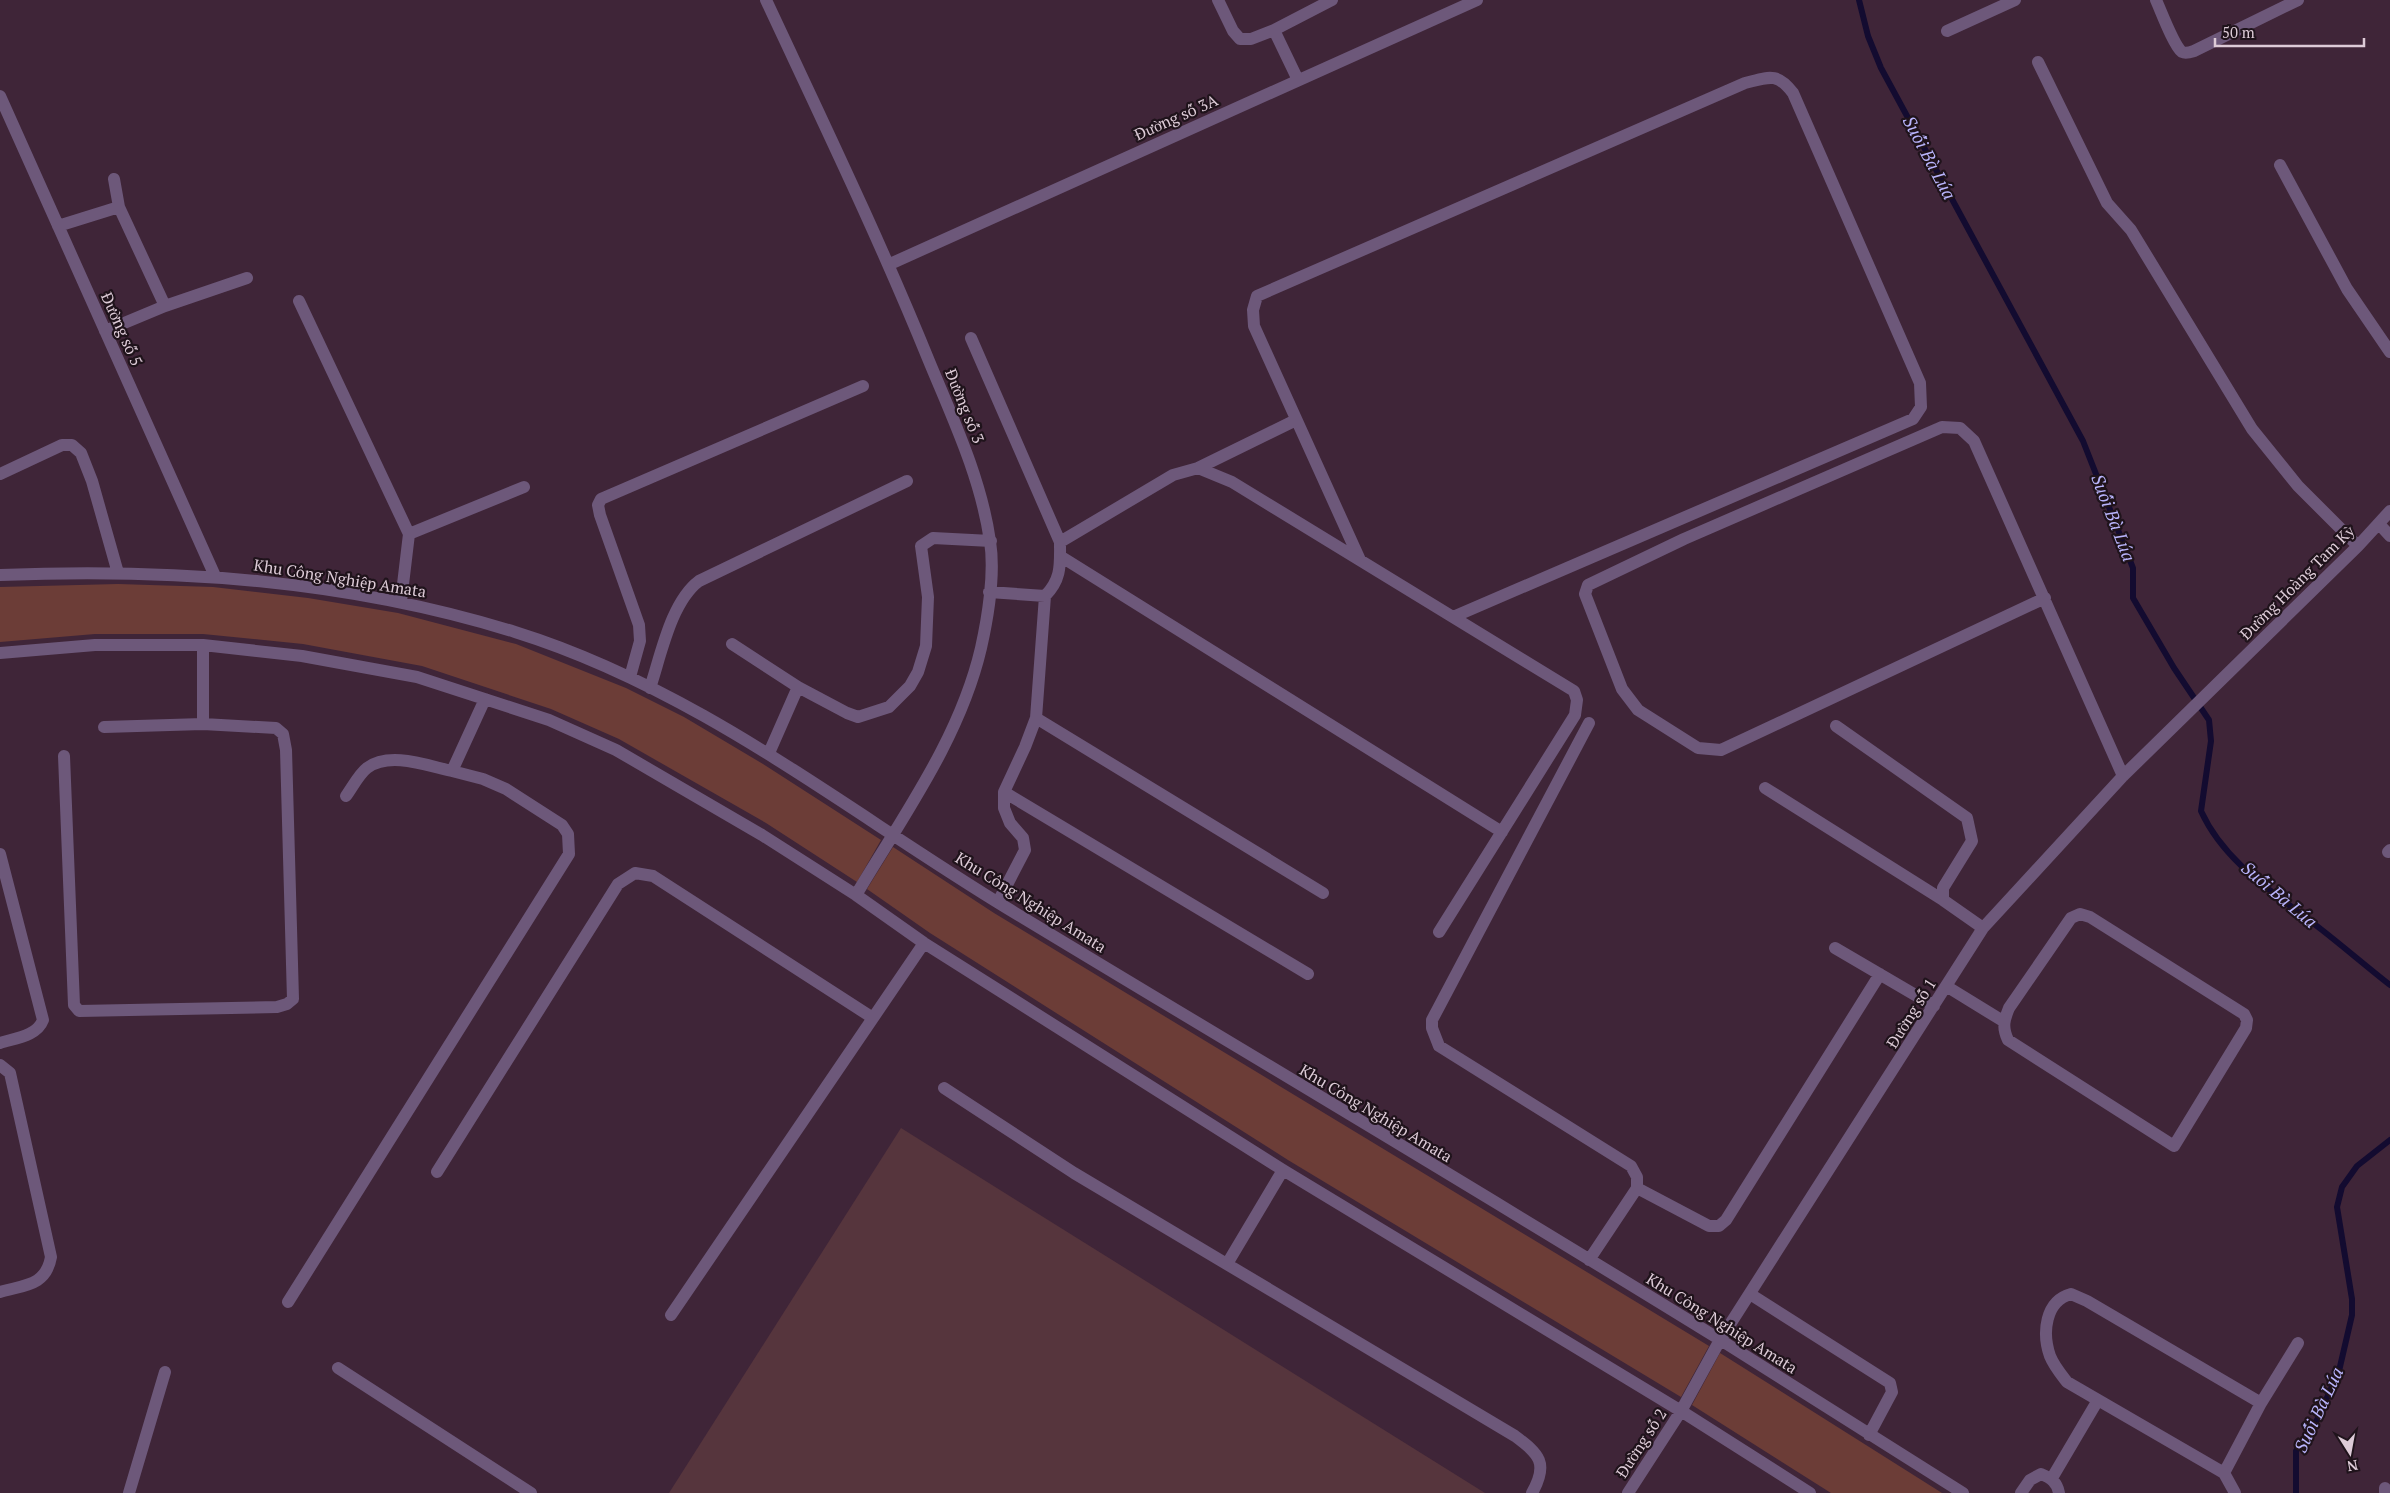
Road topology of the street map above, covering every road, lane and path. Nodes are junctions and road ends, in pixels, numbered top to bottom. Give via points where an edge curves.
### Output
1 (766, 0) edge
2 (1218, 0) edge
3 (1332, 0) edge
4 (1476, 0) edge
5 (2015, 0) edge
6 (2156, 0) edge
7 (2298, 0) edge
8 (1274, 30) junction
9 (1947, 32) dead end
10 (2038, 62) dead end
11 (1298, 80) junction
12 (0, 96) edge
13 (2280, 165) dead end
14 (114, 179) dead end
15 (119, 207) junction
16 (58, 226) junction
17 (890, 264) junction
18 (247, 278) dead end
19 (299, 300) dead end
20 (164, 306) junction
21 (105, 331) junction
22 (971, 338) dead end
23 (2390, 352) edge
24 (864, 386) dead end
25 (1296, 420) junction
26 (1198, 468) junction
27 (0, 474) edge
28 (907, 481) dead end
29 (524, 487) dead end
30 (2390, 511) edge
31 (2379, 524) junction
32 (409, 534) junction
33 (2390, 536) edge
34 (990, 541) junction
35 (1060, 542) junction
36 (2358, 546) junction
37 (1060, 556) junction
38 (1360, 560) junction
39 (118, 573) junction
40 (0, 575) edge
41 (215, 576) junction
42 (989, 592) junction
43 (1045, 596) junction
44 (2045, 598) junction
45 (401, 602) junction
46 (1453, 617) junction
47 (732, 644) dead end
48 (203, 645) junction
49 (0, 653) edge
50 (630, 678) junction
51 (798, 686) junction
52 (650, 688) junction
53 (485, 699) junction
54 (1036, 718) junction
55 (1589, 723) dead end
56 (203, 724) junction
57 (1836, 726) dead end
58 (104, 727) dead end
59 (2167, 734) joint
60 (769, 754) junction
61 (64, 756) dead end
62 (452, 770) junction
63 (2123, 776) junction
64 (1765, 788) dead end
65 (1004, 792) junction
66 (346, 796) dead end
67 (1502, 832) junction
68 (892, 834) junction
69 (0, 854) edge
70 (1323, 893) dead end
71 (856, 895) junction
72 (1943, 900) junction
73 (998, 902) junction
74 (1983, 928) junction
75 (1439, 932) dead end
76 (924, 943) junction
77 (1835, 948) dead end
78 (1308, 974) dead end
79 (1880, 974) junction
80 (1946, 986) junction
81 (1934, 1006) junction
82 (873, 1018) junction
83 (2003, 1021) junction
84 (0, 1042) edge
85 (0, 1065) edge
86 (944, 1088) dead end
87 (1283, 1170) junction
88 (437, 1172) dead end
89 (1637, 1188) junction
90 (1588, 1260) junction
91 (1227, 1264) junction
92 (0, 1292) edge
93 (1750, 1294) junction
94 (288, 1302) dead end
95 (671, 1315) dead end
96 (1720, 1340) junction
97 (2298, 1343) dead end
98 (338, 1368) dead end
99 (164, 1372) dead end
100 (2098, 1400) junction
101 (2261, 1404) junction
102 (1681, 1411) junction
103 (1869, 1435) junction
104 (2224, 1473) junction
105 (2052, 1478) junction
106 (129, 1493) edge
107 (531, 1493) edge
108 (1532, 1493) edge
109 (1628, 1493) edge
110 (1810, 1493) edge
111 (1963, 1493) edge
112 (2021, 1493) edge
113 (2058, 1493) edge
114 (2235, 1493) edge

1 - 17 street, Đường số 3
2 - 8 street via 1240,40
3 - 8 street
4 - 11 street, Đường số 3A
5 - 9 street
6 - 7 street via 2176,43 2186,53
8 - 11 street
10 - 36 street via 2107,203 2131,230 2252,429 2298,486
11 - 17 street, Đường số 3A
12 - 16 street, Đường số 5
13 - 23 street via 2347,289
14 - 15 street
15 - 16 street
15 - 20 street
16 - 21 street, Đường số 5
17 - 34 street, Đường số 3 via 972,468
18 - 20 street
19 - 32 street
20 - 21 street
21 - 41 street, Đường số 5
22 - 35 street
24 - 50 street via 601,499 598,505 600,515 639,625 640,640
25 - 26 street
25 - 38 street
25 - 46 street via 1254,326 1253,310 1257,296 1745,83 1771,76 1784,81 1793,93 1920,383 1921,407 1913,419
26 - 35 street via 1173,475
26 - 38 street via 1232,482
27 - 39 street via 62,445 72,445 81,453 92,481
28 - 52 street via 699,581 679,604
29 - 32 street
30 - 31 street, Đường Hoàng Tam Kỳ
31 - 33 street
31 - 36 street, Đường Hoàng Tam Kỳ
32 - 45 street
34 - 42 street, Đường số 3
34 - 51 street via 933,538 921,546 928,597 926,646 910,686 889,707 858,717
35 - 37 street
36 - 59 street, Đường Hoàng Tam Kỳ
37 - 43 street via 1060,572 1054,587
37 - 67 street
38 - 46 street
39 - 40 street, Khu Công Nghiệp Amata
39 - 41 street, Khu Công Nghiệp Amata
41 - 45 street, Khu Công Nghiệp Amata via 310,586
42 - 43 street
42 - 68 street, Đường số 3 via 982,645 961,712
43 - 54 street
44 - 44 street via 1721,750 1698,748 1638,710 1622,688 1585,594 1588,585 1684,539 1942,427 1960,428 1974,441
44 - 63 street
45 - 50 street, Khu Công Nghiệp Amata via 518,633
46 - 67 street via 1574,691 1577,700 1575,715
47 - 51 street
48 - 49 street via 95,646
48 - 53 street via 302,656 418,677
48 - 56 street
50 - 52 street, Khu Công Nghiệp Amata
51 - 60 street
52 - 60 street, Khu Công Nghiệp Amata
53 - 62 street
53 - 71 street via 549,720 616,750 762,834
54 - 65 street
54 - 70 street
55 - 89 street via 1436,1011 1432,1028 1439,1046 1632,1166
56 - 58 street
56 - 61 street via 276,728 283,734 293,999 287,1004 79,1011 74,1005
57 - 72 street via 1968,818 1972,841 1943,888
59 - 63 street, Đường số 1
60 - 68 street, Khu Công Nghiệp Amata
62 - 66 street via 397,760 381,762 367,768
62 - 94 street via 506,789 562,825 568,834 569,854
63 - 74 street, Đường số 1
64 - 72 street
65 - 73 street via 1004,808 1010,823 1023,838 1025,850
65 - 78 street
67 - 75 street
68 - 71 street, Đường số 3
68 - 73 street, Khu Công Nghiệp Amata
69 - 84 street via 44,1020 40,1028 28,1035
71 - 76 street
72 - 74 street
73 - 90 street, Khu Công Nghiệp Amata
74 - 80 street, Đường số 1
76 - 82 street
76 - 87 street
77 - 79 street
79 - 81 street
79 - 89 street via 1726,1220 1719,1226 1709,1226
80 - 81 street, Đường số 1
80 - 83 street
81 - 93 street, Đường số 1
82 - 88 street via 653,876 635,873 618,884
82 - 95 street
83 - 83 street via 2071,918 2080,914 2090,917 2244,1014 2247,1020 2246,1028 2174,1146 2008,1040
85 - 92 street via 10,1073 51,1258 44,1277
86 - 91 street via 1074,1173
87 - 91 street
87 - 102 street
89 - 90 street
90 - 96 street, Khu Công Nghiệp Amata
91 - 108 street via 1515,1436 1536,1452 1539,1461 1541,1469
93 - 96 street, Đường số 1
93 - 103 street via 1890,1383 1892,1392
96 - 102 street, Đường số 2
96 - 103 street, Khu Công Nghiệp Amata
97 - 101 street
98 - 107 street
99 - 106 street
100 - 101 street via 2067,1382 2050,1355 2047,1319 2061,1297 2071,1294 2087,1301
100 - 104 street
100 - 105 street
101 - 104 street
102 - 109 street, Đường số 2
102 - 110 street
103 - 111 street, Khu Công Nghiệp Amata
104 - 114 street
105 - 112 street via 2041,1474 2030,1480
105 - 113 street via 2058,1486

